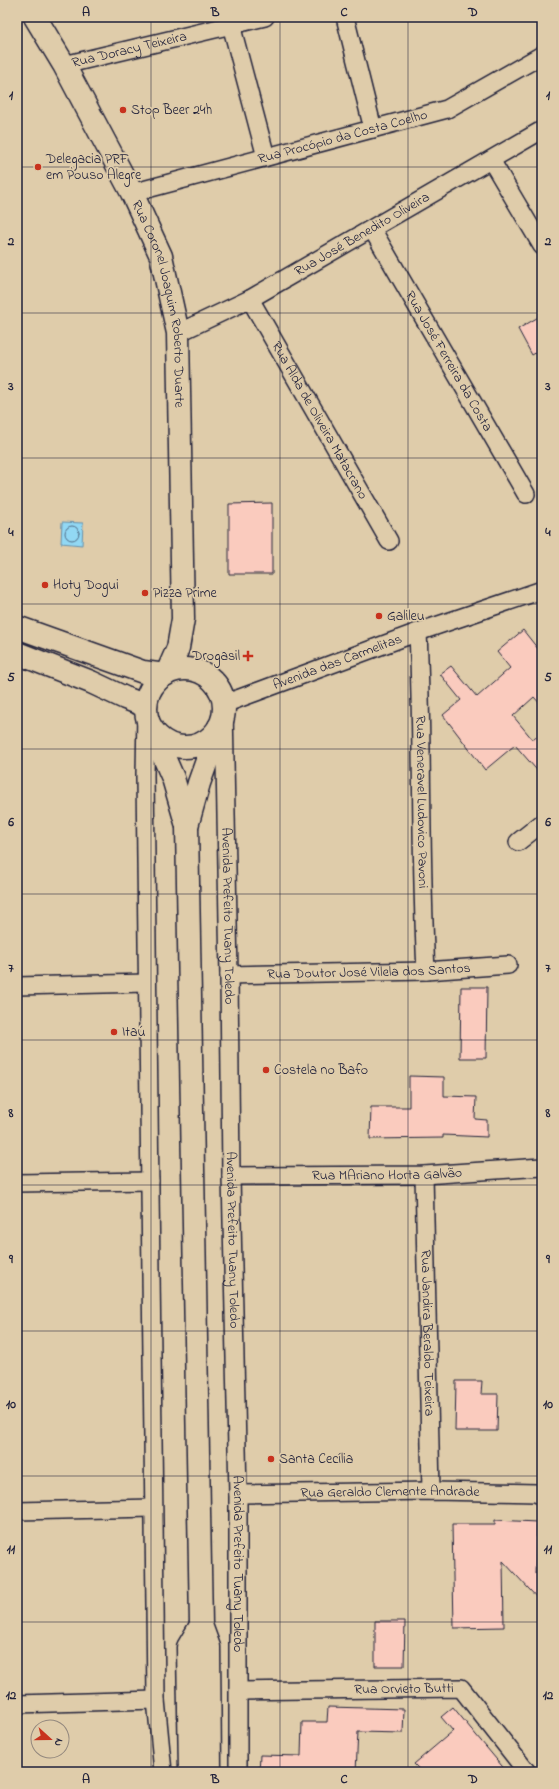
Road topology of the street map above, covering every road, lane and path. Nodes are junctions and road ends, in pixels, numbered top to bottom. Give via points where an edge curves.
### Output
1 (35, 17) edge
2 (265, 17) edge
3 (345, 17) edge
4 (230, 21) edge
5 (542, 55) edge
6 (64, 65) junction
7 (373, 129) junction
8 (542, 130) edge
9 (266, 157) junction
10 (491, 160) junction
11 (132, 193) junction
12 (372, 229) junction
13 (542, 246) edge
14 (250, 300) junction
15 (178, 333) junction
16 (526, 494) dead end
17 (389, 541) dead end
18 (542, 590) edge
19 (183, 619) junction
20 (17, 626) edge
21 (418, 632) junction
22 (17, 653) edge
23 (203, 673) junction
24 (166, 674) junction
25 (222, 713) junction
26 (148, 715) junction
27 (542, 823) edge
28 (187, 826) junction
29 (518, 842) dead end
30 (508, 965) dead end
31 (426, 971) junction
32 (229, 975) junction
33 (148, 983) junction
34 (17, 986) edge
35 (542, 1167) edge
36 (424, 1175) junction
37 (231, 1176) junction
38 (150, 1181) junction
39 (17, 1183) edge
40 (431, 1491) junction
41 (238, 1494) junction
42 (542, 1496) edge
43 (154, 1508) junction
44 (17, 1511) edge
45 (201, 1625) junction
46 (239, 1691) junction
47 (156, 1700) junction
48 (17, 1704) edge
49 (163, 1772) edge
50 (190, 1772) edge
51 (210, 1772) edge
52 (238, 1772) edge
53 (527, 1772) edge

1 - 6 main road, Rua Coronel Joaquim Roberto Duarte
2 - 4 street, Rua Doracy Teixeira
3 - 7 street
4 - 6 street, Rua Doracy Teixeira
4 - 9 street
5 - 7 street, Rua Procópio da Costa Coelho via 447,109
6 - 11 main road, Rua Coronel Joaquim Roberto Duarte
7 - 9 street, Rua Procópio da Costa Coelho
8 - 10 street, Rua José Benedito Oliveira
9 - 11 street, Rua Procópio da Costa Coelho
10 - 12 street, Rua José Benedito Oliveira
10 - 13 street
11 - 15 main road, Rua Coronel Joaquim Roberto Duarte via 161,256
12 - 14 street, Rua José Benedito Oliveira
12 - 16 street, Rua José Ferreira da Costa
14 - 15 street, Rua José Benedito Oliveira
14 - 17 street, Rua Alda de Oliveira Matacrano
15 - 19 main road, Rua Coronel Joaquim Roberto Duarte
18 - 21 street, Avenida das Carmelitas
19 - 23 main road, Rua Coronel Joaquim Roberto Duarte via 192,650
19 - 24 main road, Rua Coronel Joaquim Roberto Duarte via 178,648
20 - 24 main road via 143,672
21 - 25 street, Avenida das Carmelitas
21 - 31 street, Rua Veneravel Ludovico Pavoni via 422,721 422,898
22 - 26 main road via 125,698
23 - 24 main road via 185,669
23 - 25 main road via 217,686
24 - 26 main road via 152,688
25 - 26 main road via 205,742 185,748 165,742 157,735
25 - 28 main road, Avenida Prefeito Tuany Toledo
25 - 32 street, Avenida Prefeito Tuany Toledo
26 - 28 main road, Avenida Prefeito Tuany Toledo via 173,778
26 - 33 street via 145,776
27 - 29 street
28 - 45 main road, Avenida Prefeito Tuany Toledo
30 - 31 street, Rua Doutor José Vilela dos Santos
31 - 32 street, Rua Doutor José Vilela dos Santos
32 - 37 street, Avenida Prefeito Tuany Toledo
33 - 34 street
33 - 38 street
35 - 36 street, Rua MAriano Horta Galvão
36 - 37 street, Rua MAriano Horta Galvão
36 - 40 street, Rua Jandira Beraldo Teixeira
37 - 41 street, Avenida Prefeito Tuany Toledo
38 - 39 street
38 - 43 street
40 - 41 street, Rua Geraldo Clemente Andrade
40 - 42 street, Rua Geraldo Clemente Andrade via 536,1493
41 - 46 street, Avenida Prefeito Tuany Toledo
43 - 44 street
43 - 47 street
45 - 50 main road via 188,1647
45 - 51 main road, Avenida Prefeito Tuany Toledo via 209,1647
46 - 52 street, Avenida Prefeito Tuany Toledo
46 - 53 street, Rua Orvieto Butti via 461,1688
47 - 48 street
47 - 49 street

